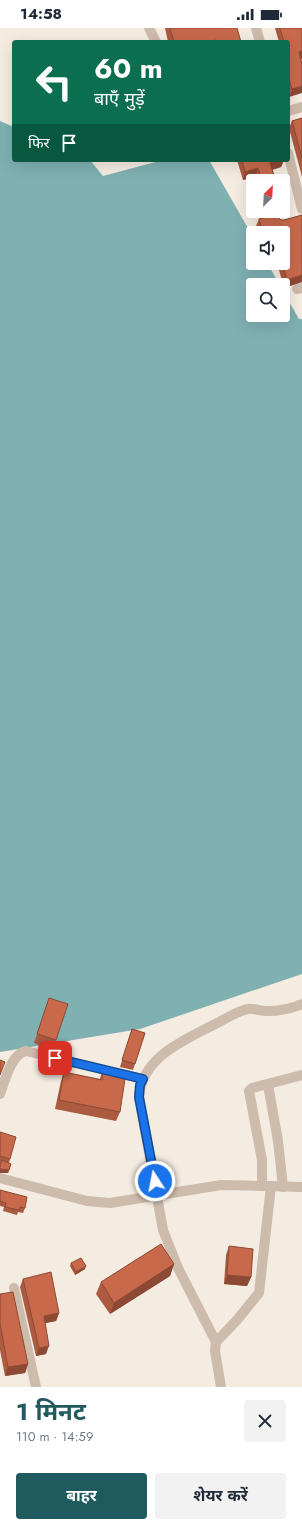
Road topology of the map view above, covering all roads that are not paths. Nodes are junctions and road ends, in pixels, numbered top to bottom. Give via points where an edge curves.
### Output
1 (149, 28) edge
2 (256, 28) edge
3 (155, 40) edge
4 (259, 40) edge
5 (302, 107) edge
6 (290, 110) edge
7 (290, 161) edge
8 (302, 209) edge
9 (302, 1004) edge
10 (302, 1075) edge
11 (143, 1079) junction
12 (268, 1085) junction
13 (0, 1094) edge
14 (0, 1178) edge
15 (267, 1186) junction
16 (283, 1186) junction
17 (302, 1186) edge
18 (158, 1196) junction
19 (14, 1288) dead end
20 (216, 1342) junction
21 (36, 1387) edge
22 (221, 1387) edge

1 - 3 street
2 - 4 street
5 - 6 street
7 - 8 street
9 - 11 street via 282,1009 245,1010 174,1046 155,1062
10 - 12 street
11 - 13 street via 26,1051 15,1058
11 - 18 street via 139,1097
12 - 15 street via 249,1089 248,1093
12 - 16 street
14 - 18 street via 87,1202 110,1203
15 - 16 street
15 - 18 street via 221,1185
15 - 20 street via 259,1292
16 - 17 street
18 - 20 street via 163,1230 169,1248
19 - 21 street
20 - 22 street

